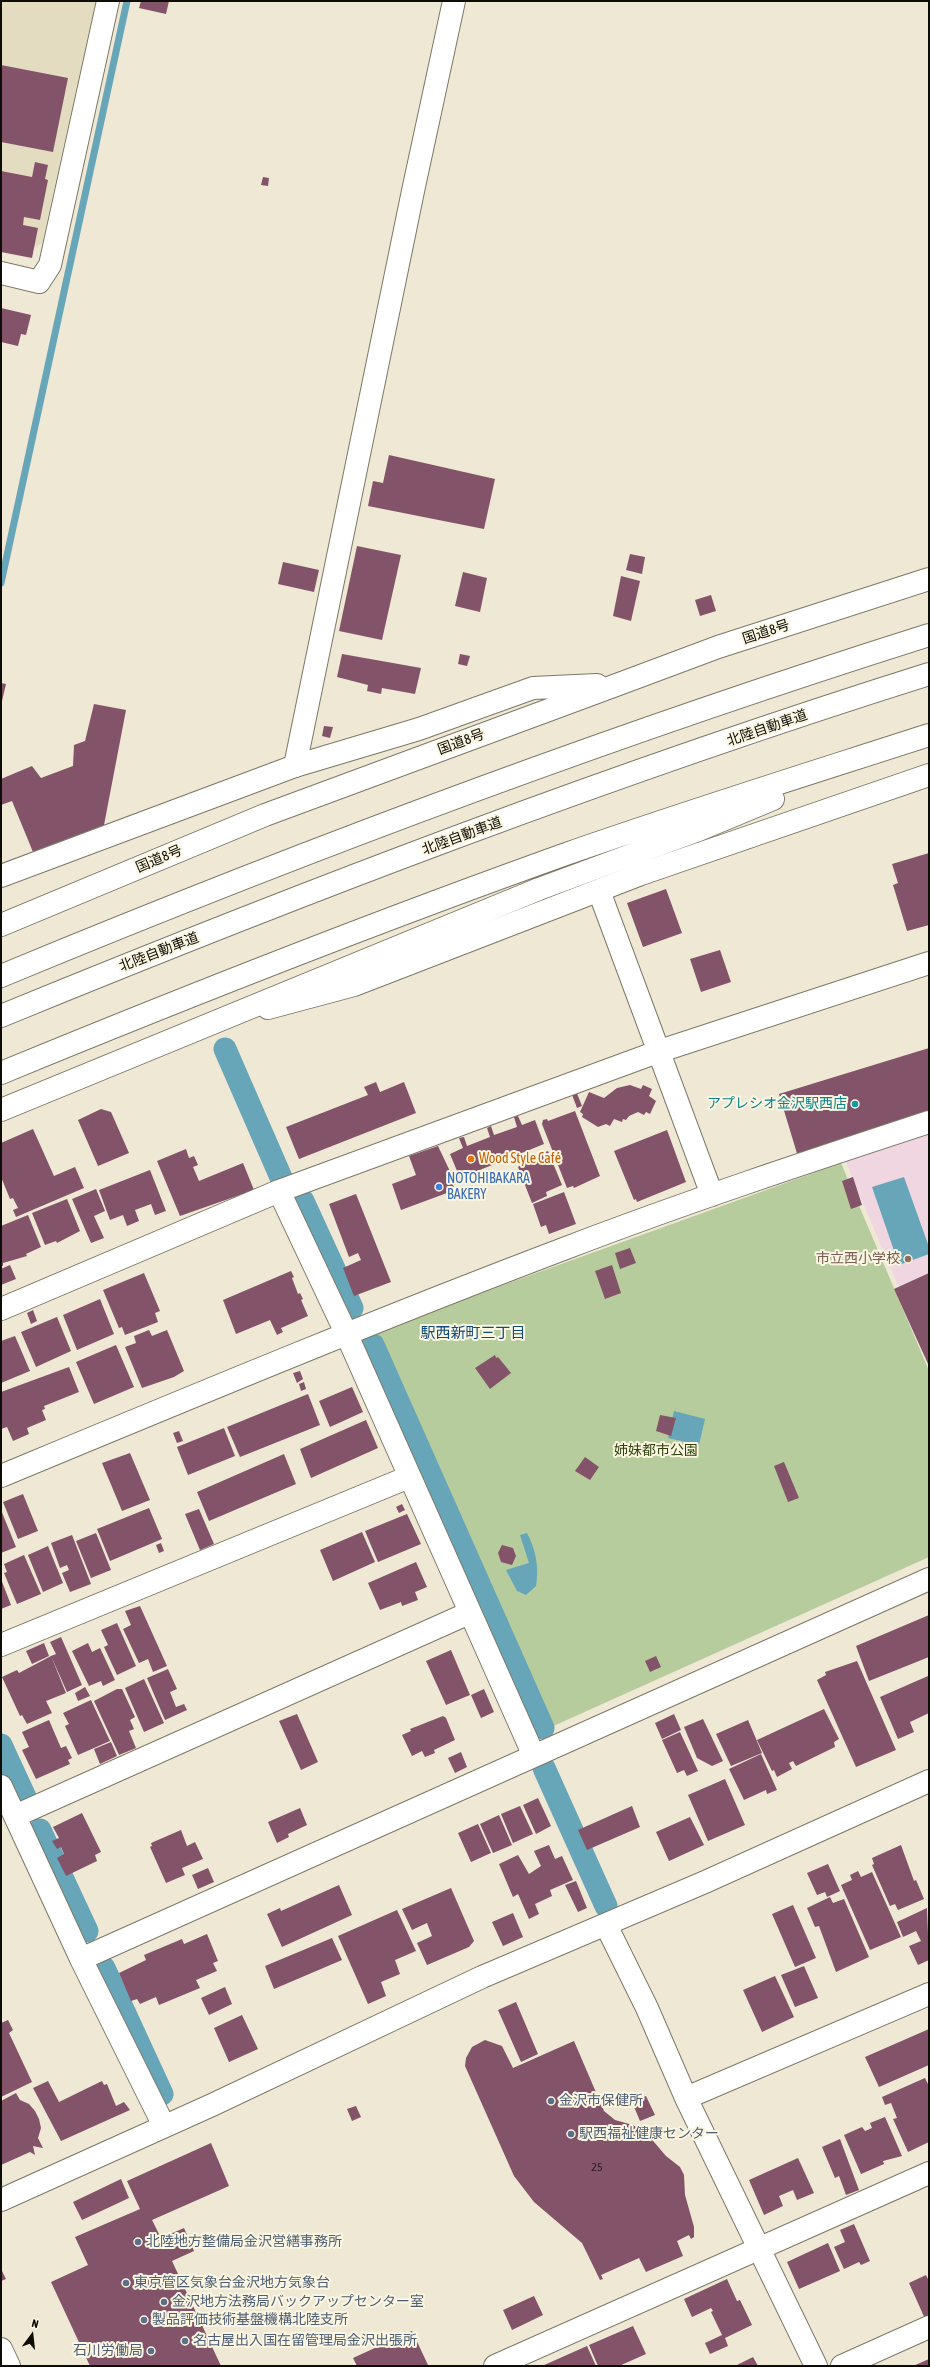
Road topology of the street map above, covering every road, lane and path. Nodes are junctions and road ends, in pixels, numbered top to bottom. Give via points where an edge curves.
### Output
1 (108, 1) edge
2 (454, 1) edge
3 (1, 273) edge
4 (929, 579) edge
5 (929, 635) edge
6 (929, 674) edge
7 (618, 684) junction
8 (929, 735) edge
9 (837, 764) junction
10 (295, 766) junction
11 (929, 775) edge
12 (766, 802) junction
13 (736, 840) junction
14 (1, 876) edge
15 (599, 891) junction
16 (1, 925) edge
17 (929, 963) edge
18 (1, 976) edge
19 (1, 1016) edge
20 (218, 1021) junction
21 (660, 1051) junction
22 (1, 1072) edge
23 (1, 1110) edge
24 (929, 1122) edge
25 (279, 1191) junction
26 (712, 1195) junction
27 (1, 1309) edge
28 (346, 1334) junction
29 (1, 1476) edge
30 (409, 1477) junction
31 (929, 1579) edge
32 (469, 1613) junction
33 (1, 1645) edge
34 (534, 1756) junction
35 (929, 1781) edge
36 (1, 1786) edge
37 (15, 1816) junction
38 (606, 1924) junction
39 (81, 1959) junction
40 (929, 1994) edge
41 (686, 2098) junction
42 (164, 2126) junction
43 (929, 2173) edge
44 (1, 2200) edge
45 (760, 2247) junction
46 (929, 2327) edge
47 (1, 2349) edge
48 (9, 2366) edge
49 (495, 2366) edge
50 (816, 2366) edge
51 (842, 2366) edge

1 - 3 main road via 50,265 39,282
2 - 10 main road
4 - 7 main road, 国道8号 via 718,647
5 - 18 main road via 624,737 368,831 126,924
6 - 19 main road, 北陸自動車道 via 632,774 386,864
7 - 10 main road via 533,688 418,729
7 - 16 main road, 国道8号 via 265,815
8 - 9 main road
9 - 12 main road
9 - 22 main road via 568,854 401,914
10 - 14 main road
11 - 13 main road
12 - 13 main road
12 - 20 main road via 696,831 539,889
13 - 15 main road
15 - 20 main road via 354,985
15 - 21 main road
17 - 21 main road
20 - 23 main road
21 - 25 main road
21 - 26 main road
24 - 26 main road
25 - 27 main road
25 - 28 main road
26 - 28 main road via 567,1247
28 - 29 main road
28 - 30 main road
30 - 32 main road
30 - 33 main road
31 - 34 main road
32 - 34 main road
32 - 37 main road
34 - 39 main road
35 - 38 main road
36 - 37 main road
37 - 39 main road
38 - 41 main road via 647,2008
38 - 42 main road via 482,1977
39 - 42 main road
40 - 41 main road
41 - 45 main road
42 - 44 main road
43 - 45 main road
45 - 49 main road
45 - 50 main road
46 - 51 main road
47 - 48 main road

